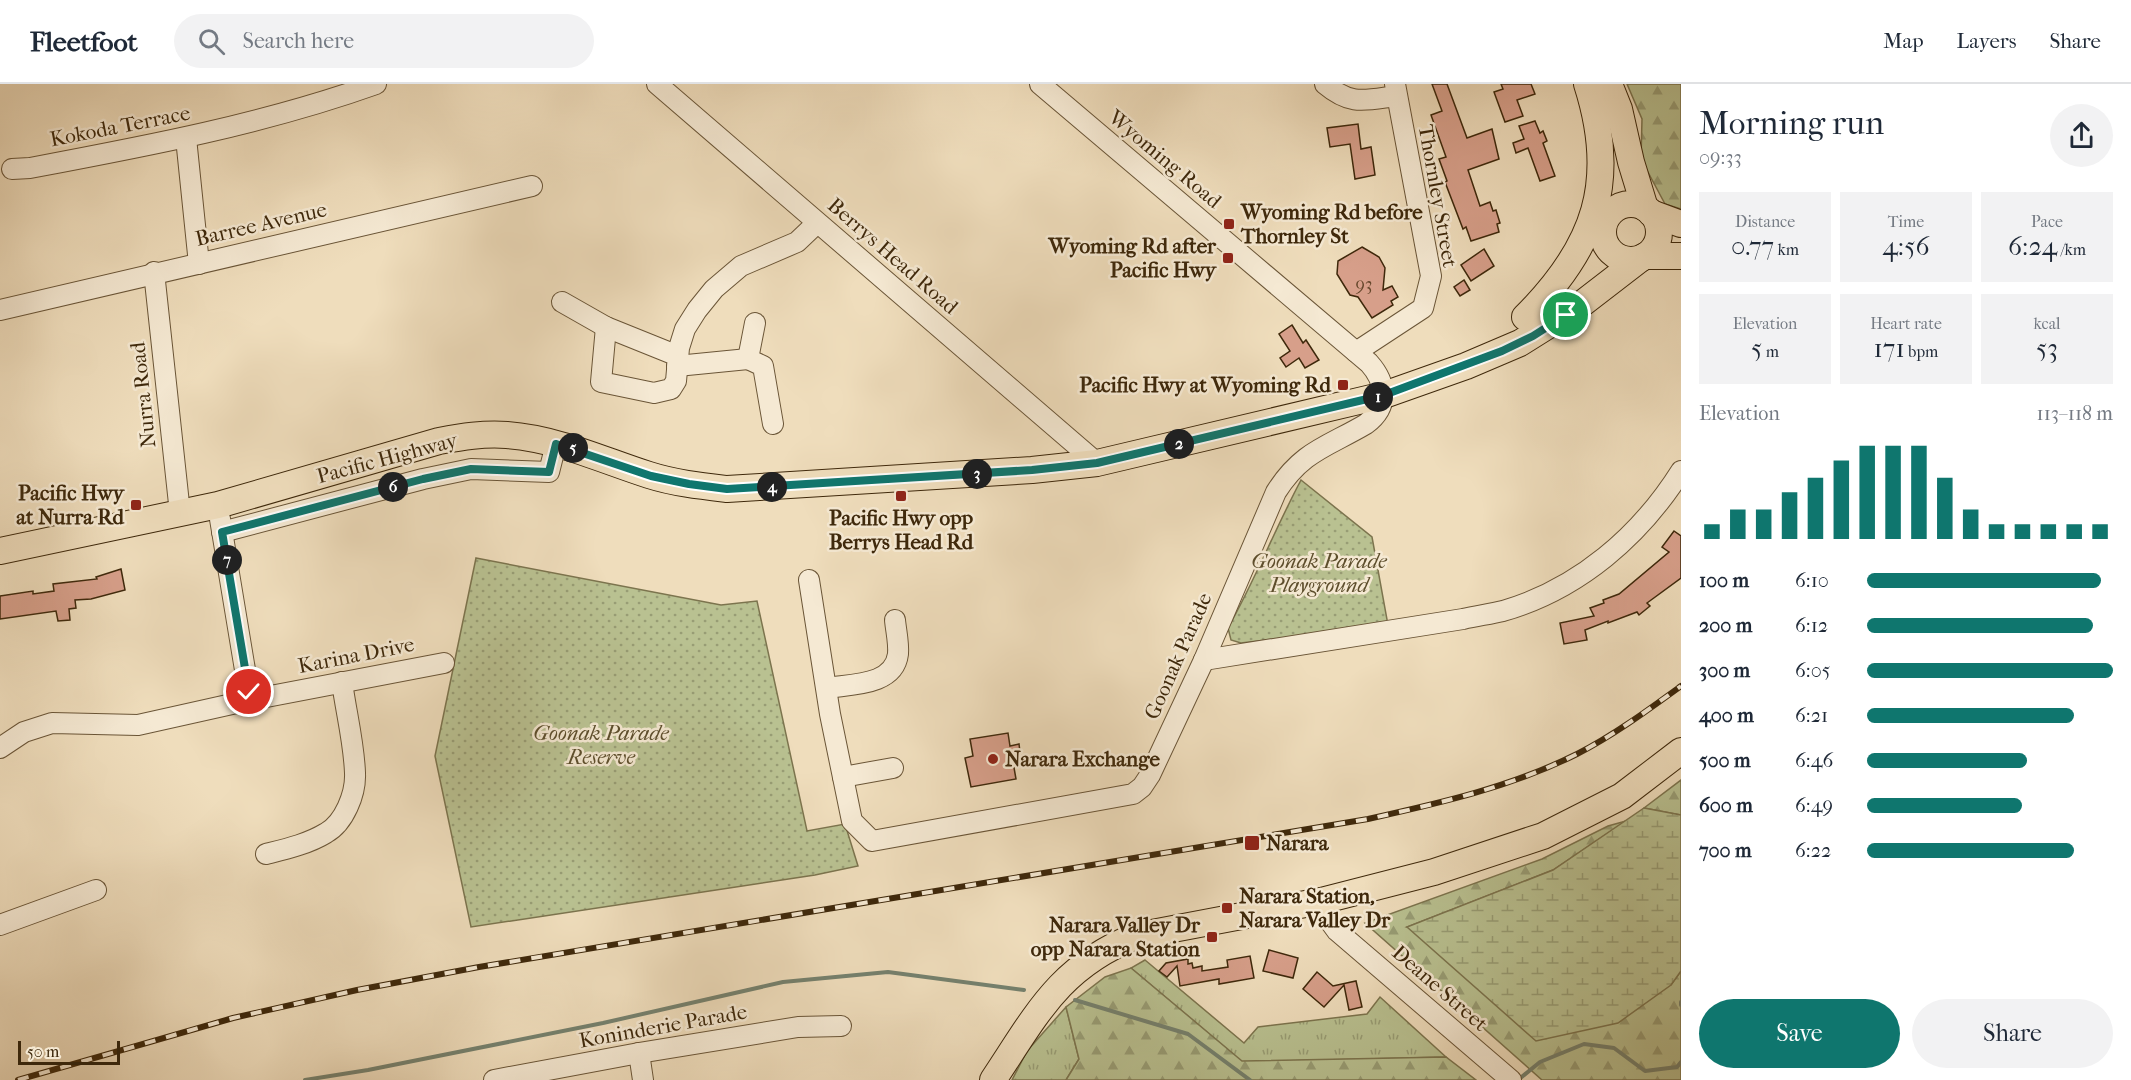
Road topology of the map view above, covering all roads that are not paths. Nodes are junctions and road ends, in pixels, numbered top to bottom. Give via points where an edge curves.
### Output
1 (376, 84) edge
2 (657, 84) edge
3 (1040, 84) edge
4 (1325, 84) edge
5 (1587, 84) edge
6 (1609, 84) edge
7 (1395, 90) edge
8 (186, 138) junction
9 (12, 169) dead end
10 (532, 186) dead end
11 (1648, 211) junction
12 (1606, 221) junction
13 (817, 222) junction
14 (1681, 224) edge
15 (1681, 256) edge
16 (1643, 258) junction
17 (199, 264) junction
18 (154, 272) junction
19 (562, 302) dead end
20 (0, 309) edge
21 (1525, 317) junction
22 (755, 323) dead end
23 (606, 327) junction
24 (1356, 352) junction
25 (748, 359) junction
26 (678, 361) junction
27 (1412, 385) junction
28 (1384, 395) junction
29 (773, 424) dead end
30 (556, 444) junction
31 (1097, 463) junction
32 (1681, 471) edge
33 (218, 505) junction
34 (180, 513) junction
35 (222, 532) junction
36 (0, 551) edge
37 (809, 580) dead end
38 (895, 620) dead end
39 (1204, 660) junction
40 (444, 663) dead end
41 (342, 682) junction
42 (826, 688) junction
43 (250, 700) junction
44 (0, 748) edge
45 (1681, 751) edge
46 (893, 768) dead end
47 (843, 777) junction
48 (266, 854) dead end
49 (96, 890) dead end
50 (1321, 901) junction
51 (0, 925) edge
52 (841, 1026) dead end
53 (639, 1053) junction
54 (1507, 1077) edge
55 (494, 1080) edge
56 (643, 1080) edge
57 (993, 1080) edge

1 - 8 street, Kokoda Terrace via 331,100
2 - 13 street, Berrys Head Road
3 - 24 street, Wyoming Road
4 - 7 street via 1356,101
5 - 12 main road, Pacific Highway via 1602,115 1613,158 1612,195
5 - 21 main road via 1601,160 1596,206 1576,256
6 - 11 main road
7 - 24 street, Thornley Street via 1431,276 1423,308
8 - 9 street, Kokoda Terrace
8 - 17 street
10 - 17 street, Barree Avenue
11 - 12 main road via 1625,205
11 - 14 main road
11 - 16 main road via 1658,224 1659,236 1654,248
12 - 16 main road via 1605,239 1610,250 1627,260
12 - 21 main road, Pacific Highway via 1581,271
13 - 26 street via 797,242 741,266 724,279 691,319 681,339
13 - 31 street, Berrys Head Road
15 - 16 main road
16 - 27 main road, Pacific Highway via 1533,336
17 - 18 street, Barree Avenue
18 - 20 street, Barree Avenue
18 - 34 street, Nurra Road
19 - 23 street
21 - 27 main road, Pacific Highway
22 - 25 street
23 - 26 street
23 - 26 street via 601,382 661,393 674,385
24 - 28 street, Wyoming Road via 1377,373
25 - 26 street
25 - 29 street via 763,366
27 - 28 main road, Pacific Highway
28 - 31 main road, Pacific Highway
28 - 39 street, Goonak Parade via 1381,408 1371,420 1306,456 1283,481
30 - 31 main road, Pacific Highway via 651,476 727,489
30 - 33 main road, Pacific Highway via 489,435 438,441
30 - 35 street via 549,472 471,469
32 - 39 street via 1629,538 1564,585 1533,599 1463,619
33 - 34 main road, Pacific Highway
33 - 35 street
34 - 36 main road, Pacific Highway
35 - 43 street
37 - 42 street, Goonak Parade
38 - 42 street via 898,651 889,672 877,680
39 - 47 street, Goonak Parade via 1146,782 1133,794 872,841 852,821
40 - 41 street, Karina Drive
41 - 43 street, Karina Drive
41 - 48 street via 355,775 349,804 328,833
42 - 47 street, Goonak Parade
43 - 44 street, Karina Drive via 138,726 52,723 24,732
45 - 50 main road via 1622,796 1543,836 1434,872
46 - 47 street
49 - 51 street
50 - 54 street, Deane Street via 1337,931
50 - 57 main road via 1136,936 1111,947 1059,985
52 - 53 street, Koninderie Parade via 798,1027
53 - 55 street, Koninderie Parade
53 - 56 street

